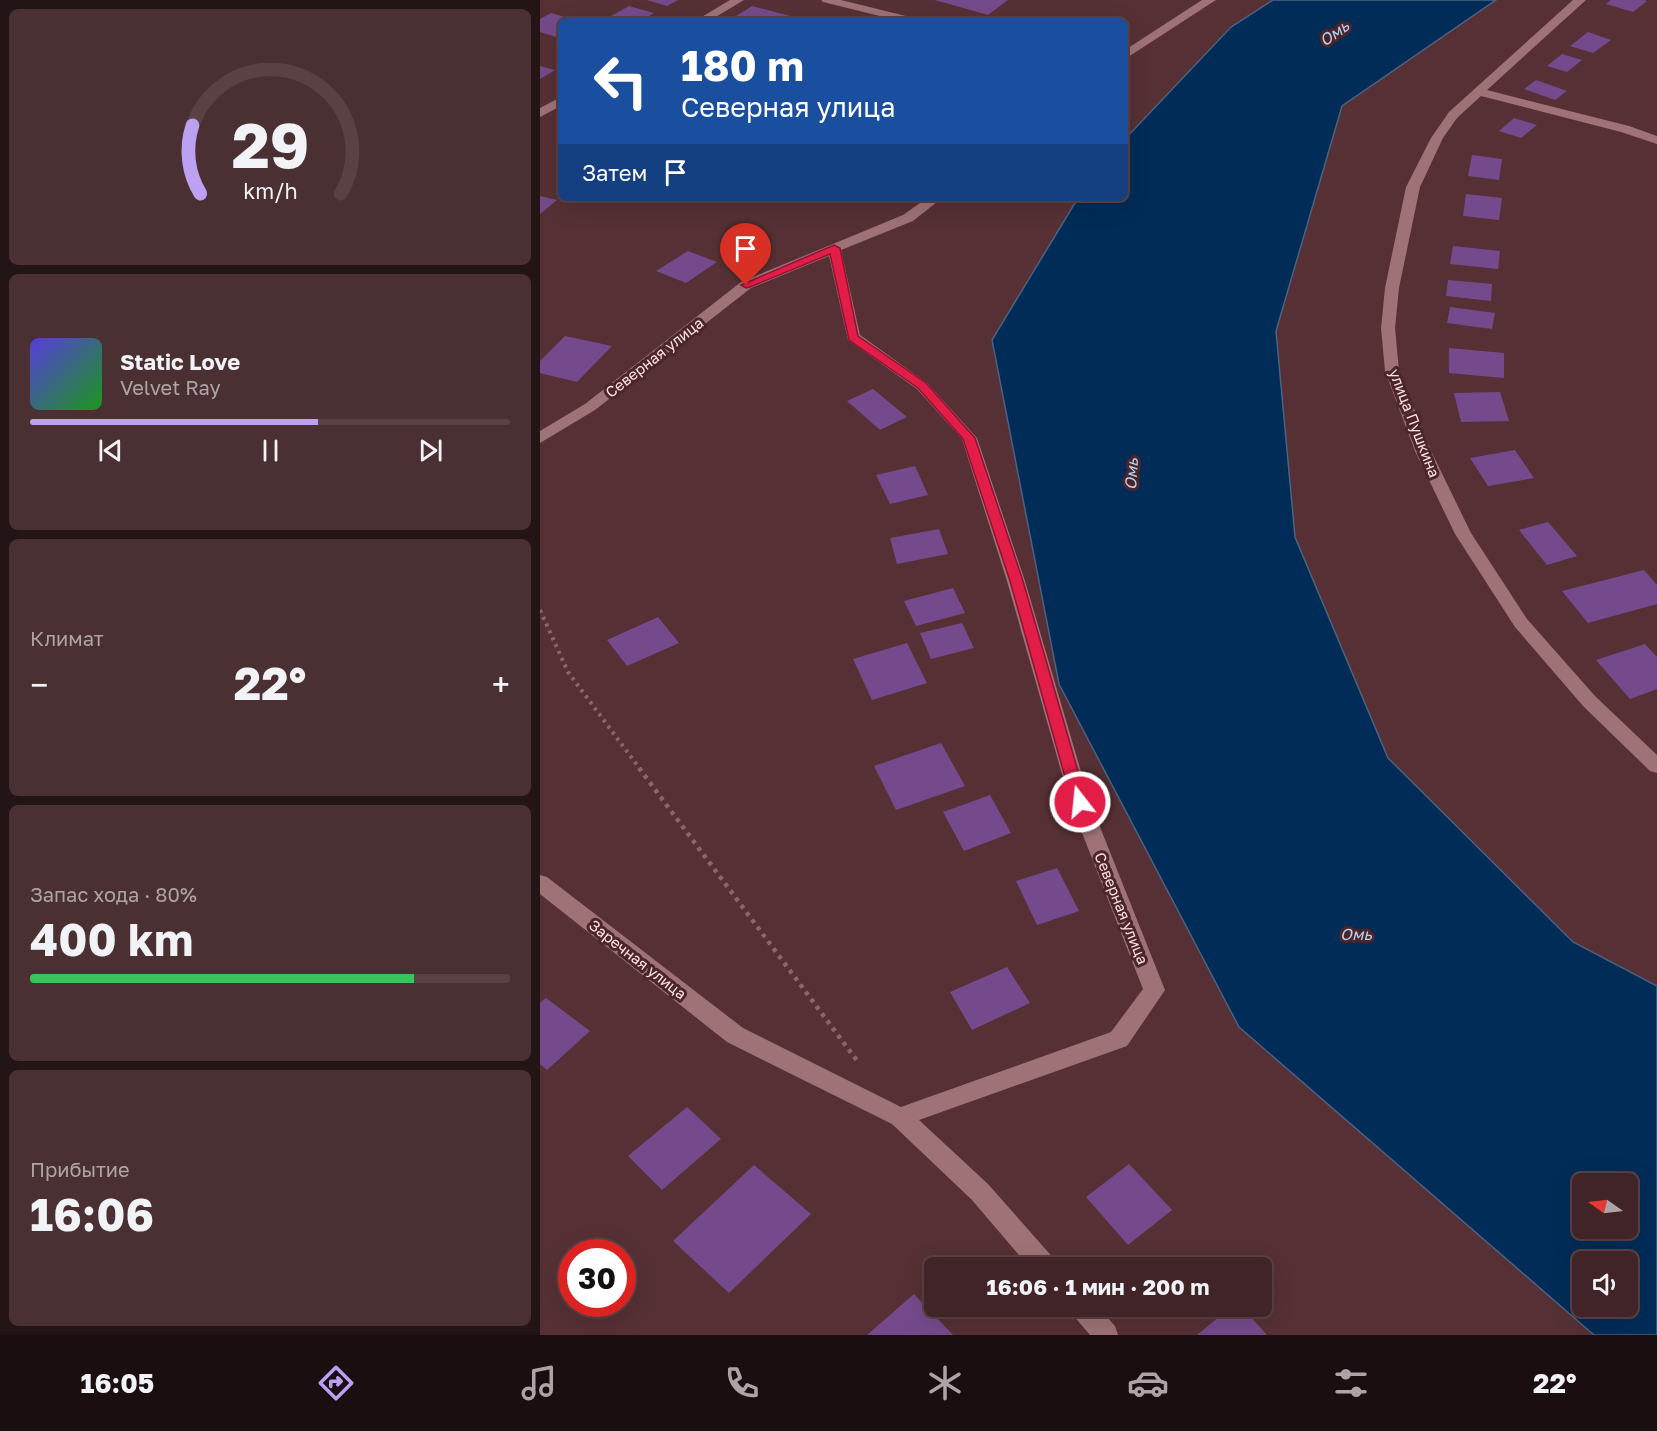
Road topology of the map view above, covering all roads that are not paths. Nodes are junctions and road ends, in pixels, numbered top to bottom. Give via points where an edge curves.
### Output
1 (738, 0) edge
2 (827, 0) edge
3 (1210, 0) edge
4 (1580, 0) edge
5 (706, 18) edge
6 (902, 18) edge
7 (1128, 53) edge
8 (1480, 92) junction
9 (558, 103) edge
10 (540, 113) edge
11 (1657, 140) edge
12 (931, 201) edge
13 (834, 248) junction
14 (540, 438) edge
15 (1657, 766) edge
16 (540, 883) edge
17 (900, 1117) junction
18 (1036, 1257) edge
19 (1090, 1317) edge
20 (1106, 1335) edge

1 - 5 street
2 - 6 street
3 - 7 street
4 - 8 street, улица Пушкина
8 - 11 street
8 - 15 street, улица Пушкина via 1453,115 1413,188 1392,288 1388,328 1392,370 1423,451 1463,534 1521,623 1589,701
9 - 10 street
12 - 13 street, Северная улица via 908,218
13 - 14 street, Северная улица via 746,285 590,407
13 - 17 street, Северная улица via 853,338 922,386 969,438 1016,581 1080,802 1154,990 1119,1039
16 - 17 street, Заречная улица via 735,1035
17 - 18 street, Заречная улица via 980,1192
19 - 20 street

